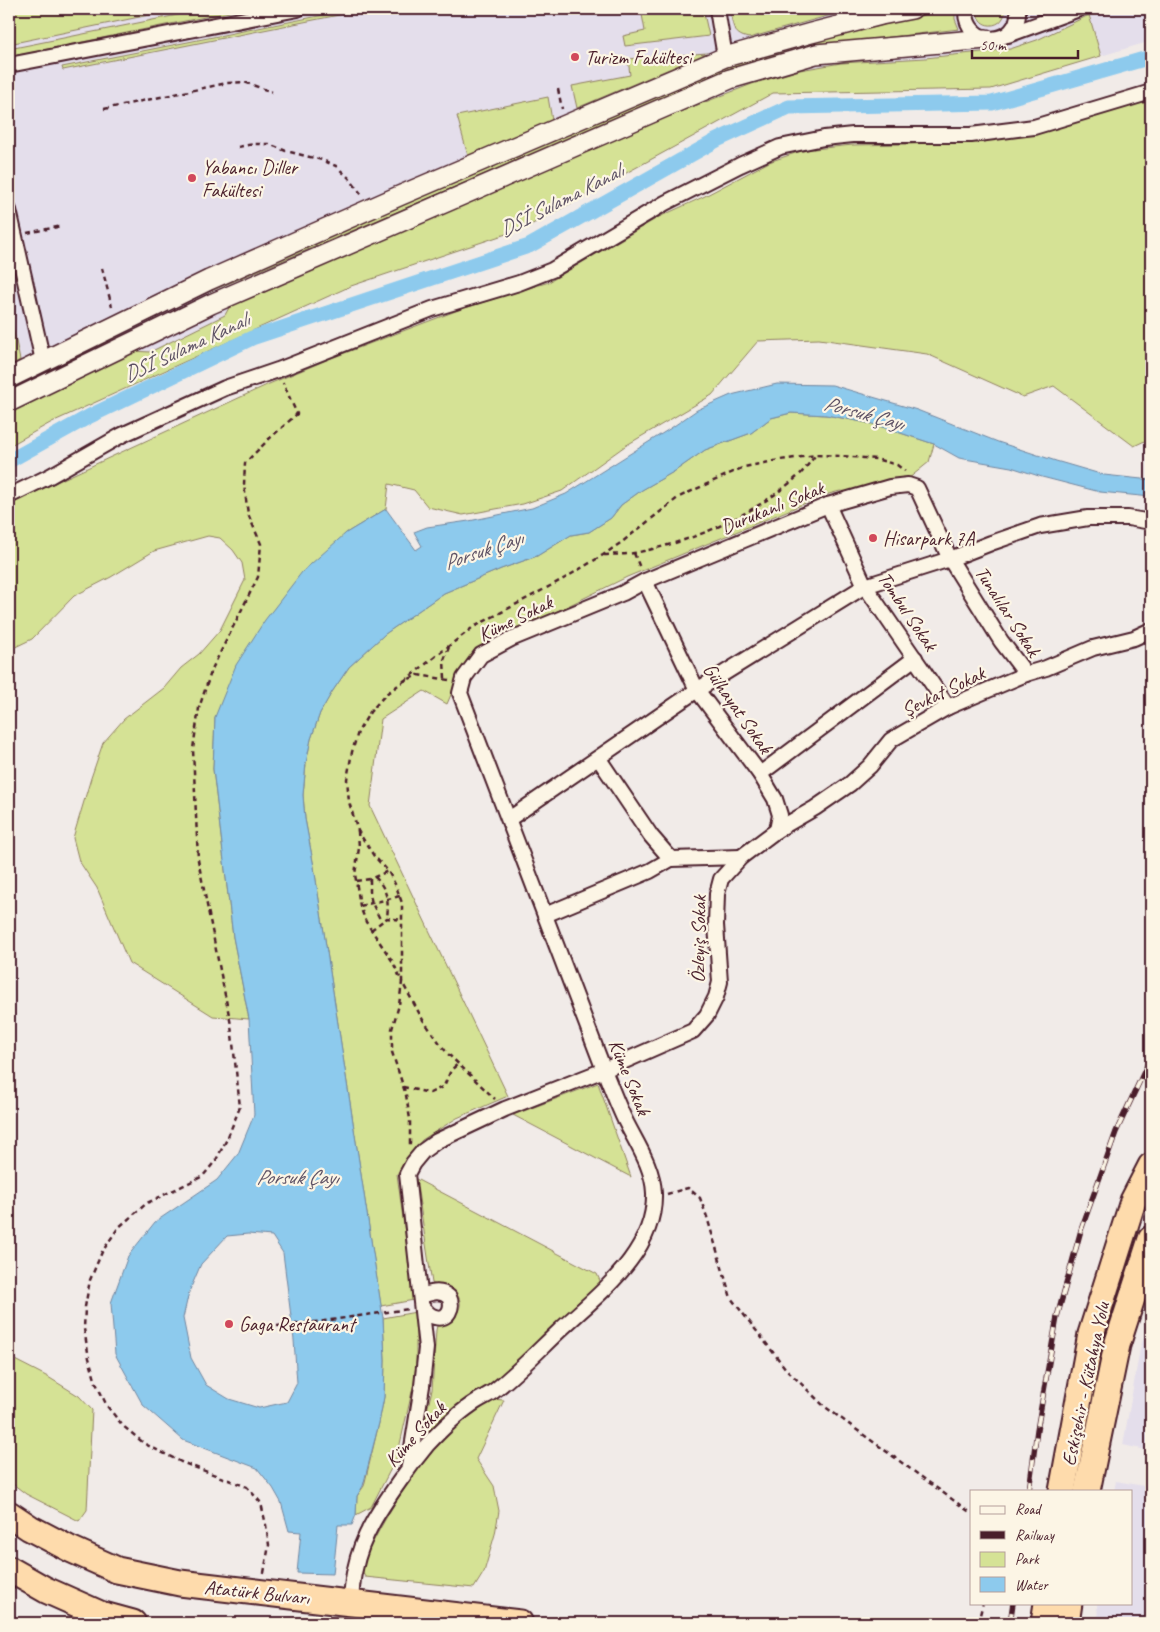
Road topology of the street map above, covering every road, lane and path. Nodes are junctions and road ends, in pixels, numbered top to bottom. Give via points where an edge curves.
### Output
1 (298, 9) edge
2 (543, 9) edge
3 (717, 9) edge
4 (912, 9) edge
5 (966, 9) edge
6 (1018, 9) edge
7 (1080, 9) edge
8 (544, 13) dead end
9 (1005, 36) junction
10 (986, 38) junction
11 (725, 57) junction
12 (9, 65) edge
13 (558, 89) dead end
14 (272, 92) dead end
15 (1151, 92) edge
16 (104, 109) dead end
17 (564, 118) dead end
18 (238, 147) dead end
19 (9, 210) edge
20 (369, 210) junction
21 (62, 226) dead end
22 (15, 236) junction
23 (102, 268) dead end
24 (112, 307) dead end
25 (43, 361) junction
26 (278, 370) junction
27 (9, 378) edge
28 (9, 402) edge
29 (816, 455) junction
30 (915, 482) junction
31 (9, 496) edge
32 (828, 505) junction
33 (1151, 522) edge
34 (603, 555) junction
35 (950, 559) junction
36 (645, 581) junction
37 (865, 586) junction
38 (1151, 630) edge
39 (449, 646) junction
40 (915, 658) junction
41 (1026, 674) junction
42 (445, 679) junction
43 (404, 681) junction
44 (697, 690) junction
45 (460, 693) junction
46 (948, 707) junction
47 (599, 759) junction
48 (760, 774) junction
49 (509, 819) junction
50 (777, 830) junction
51 (358, 831) junction
52 (741, 857) junction
53 (671, 859) junction
54 (388, 872) junction
55 (375, 877) junction
56 (370, 879) junction
57 (356, 881) junction
58 (400, 896) junction
59 (387, 898) junction
60 (372, 903) junction
61 (360, 906) junction
62 (545, 915) junction
63 (387, 918) junction
64 (402, 920) junction
65 (381, 921) junction
66 (371, 930) junction
67 (402, 982) junction
68 (458, 1064) junction
69 (604, 1070) junction
70 (403, 1086) junction
71 (504, 1109) junction
72 (413, 1163) junction
73 (1151, 1166) edge
74 (654, 1193) junction
75 (1151, 1239) edge
76 (422, 1302) junction
77 (259, 1328) dead end
78 (409, 1468) junction
79 (1062, 1490) edge
80 (1087, 1490) edge
81 (970, 1512) edge
82 (9, 1514) edge
83 (9, 1568) edge
84 (260, 1592) junction
85 (351, 1602) junction
86 (983, 1604) edge
87 (1065, 1614) edge
88 (133, 1623) edge
89 (520, 1623) edge
90 (978, 1623) edge
91 (1044, 1623) edge

1 - 12 street
2 - 8 path
3 - 11 street
4 - 11 street
5 - 10 street via 970,28
6 - 9 street via 1017,21
7 - 9 street
9 - 10 street
10 - 28 street via 816,54 730,80 211,304
11 - 20 street
13 - 17 path
14 - 16 path via 244,82 227,83
15 - 26 street via 1034,126 971,135 853,135 780,147 665,203 552,270 432,309
18 - 20 path via 269,144 336,166 361,194
19 - 22 street
20 - 25 street via 209,280
21 - 22 path
22 - 25 street
23 - 24 path
25 - 27 street
26 - 31 street via 225,388 122,435
26 - 84 path via 297,414 245,464 248,514 260,544 258,577 212,669 199,708 193,749 198,860 231,1025 240,1107 216,1160 203,1176 147,1203 118,1228 102,1252 90,1280 84,1330 96,1383 107,1406 123,1426 145,1444 181,1462 247,1487 261,1504 269,1545
29 - 30 path via 876,459 897,465
29 - 34 path via 744,467 716,478 679,496
29 - 34 path via 798,476 745,514 680,541 634,553
30 - 32 street, Durukanlı Sokak
30 - 35 street, Tunalılar Sokak
32 - 36 street, Durukanlı Sokak
32 - 37 street, Tombul Sokak
33 - 35 street via 1128,518 1088,518 1040,526
34 - 39 path via 472,628
35 - 37 street
35 - 41 street, Tunalılar Sokak
36 - 44 street, Gülhayat Sokak
36 - 45 street, Küme Sokak via 481,655 464,678
37 - 40 street, Tombul Sokak
37 - 44 street
38 - 41 street, Şevkat Sokak
39 - 42 path via 444,660
39 - 43 path
40 - 46 street, Tombul Sokak
40 - 48 street
41 - 46 street, Şevkat Sokak
42 - 43 path via 418,676
42 - 45 path via 452,680
43 - 51 path via 386,694 370,712 356,738 347,779 349,802
44 - 47 street
44 - 48 street, Gülhayat Sokak
45 - 49 street, Küme Sokak
46 - 50 street, Şevkat Sokak via 891,740 850,784
47 - 49 street
47 - 53 street via 651,836
48 - 50 street, Gülhayat Sokak via 775,799 780,816
49 - 62 street, Küme Sokak
50 - 52 street, Özleyiş Sokak
51 - 54 path
51 - 57 path
52 - 53 street
52 - 69 street, Özleyiş Sokak via 721,879 716,894 720,982 707,1014 693,1031
53 - 62 street
54 - 55 path
54 - 58 path
55 - 56 path
55 - 59 path
56 - 57 path
56 - 60 path
57 - 61 path
58 - 59 path
58 - 64 path
59 - 60 path
59 - 63 path
60 - 61 path
60 - 65 path
61 - 66 path
62 - 69 street, Küme Sokak
63 - 64 path
63 - 65 path
64 - 67 path
65 - 66 path
66 - 67 path via 393,962
67 - 68 path via 423,1020
67 - 70 path via 392,1029 392,1052
68 - 70 path via 451,1070 444,1086 430,1093
68 - 71 path
69 - 71 street, Özleyiş Sokak
69 - 74 street, Küme Sokak via 644,1157
70 - 72 path via 410,1119 409,1143
71 - 72 street, Özleyiş Sokak via 437,1141
72 - 76 street via 407,1174
73 - 79 highway, Eskişehir - Kütahya Yolu via 1133,1201 1091,1334
74 - 78 street, Küme Sokak via 646,1232 617,1277 515,1373 458,1415
74 - 81 path via 661,1195 688,1188 700,1198 731,1298 786,1369 824,1406
75 - 80 highway, Eskişehir - Kütahya Yolu via 1117,1344
76 - 77 path via 390,1312
76 - 78 street via 426,1348
78 - 85 street, Küme Sokak via 380,1508 365,1536 354,1570
82 - 84 highway, Atatürk Bulvarı via 70,1550 117,1570 180,1583
83 - 88 highway via 46,1590 100,1614
84 - 85 highway, Atatürk Bulvarı
85 - 89 highway, Atatürk Bulvarı
86 - 90 path
87 - 91 highway

